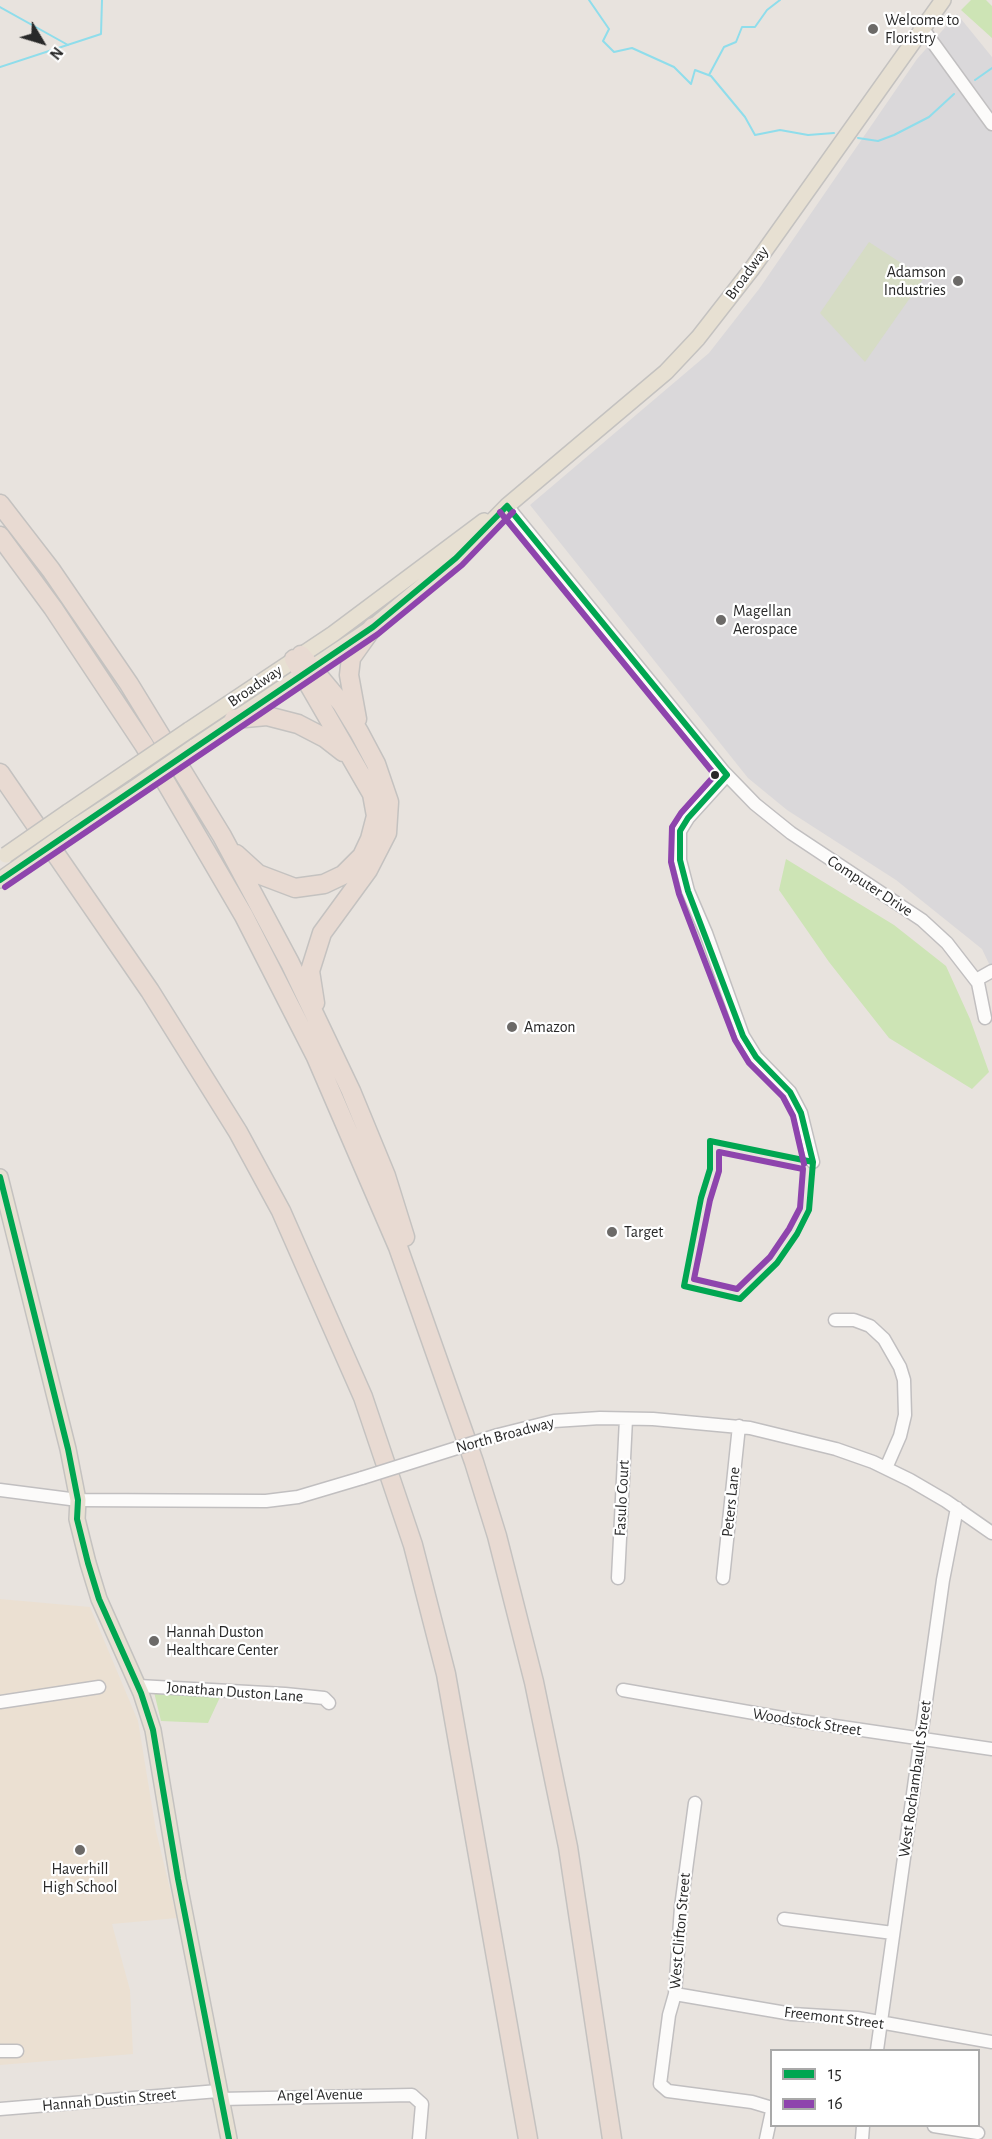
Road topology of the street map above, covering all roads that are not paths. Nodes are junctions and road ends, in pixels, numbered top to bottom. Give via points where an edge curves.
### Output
1 (943, 0) edge
2 (923, 29) junction
3 (992, 124) edge
4 (0, 504) edge
5 (507, 506) junction
6 (0, 536) edge
7 (374, 627) junction
8 (303, 664) junction
9 (234, 719) junction
10 (359, 732) junction
11 (355, 762) junction
12 (0, 773) edge
13 (727, 775) junction
14 (0, 787) edge
15 (46, 841) junction
16 (225, 842) junction
17 (3, 858) edge
18 (0, 880) edge
19 (992, 971) edge
20 (976, 980) junction
21 (985, 1018) dead end
22 (318, 1019) junction
23 (813, 1162) dead end
24 (0, 1177) edge
25 (426, 1320) junction
26 (835, 1320) dead end
27 (626, 1419) junction
28 (739, 1426) junction
29 (886, 1468) junction
30 (0, 1490) edge
31 (78, 1500) junction
32 (957, 1508) junction
33 (992, 1533) edge
34 (618, 1578) dead end
35 (723, 1578) dead end
36 (138, 1686) junction
37 (99, 1687) dead end
38 (623, 1689) dead end
39 (0, 1701) edge
40 (328, 1703) dead end
41 (921, 1737) junction
42 (992, 1749) edge
43 (695, 1803) dead end
44 (784, 1919) dead end
45 (893, 1933) junction
46 (675, 1994) junction
47 (881, 2023) junction
48 (992, 2042) edge
49 (877, 2049) edge
50 (0, 2051) edge
51 (16, 2051) dead end
52 (219, 2095) junction
53 (0, 2109) edge
54 (770, 2110) edge
55 (770, 2116) edge
56 (940, 2127) edge
57 (978, 2133) dead end
58 (229, 2139) edge
59 (419, 2139) edge
60 (528, 2139) edge
61 (612, 2139) edge
62 (766, 2139) edge

1 - 2 main road, Broadway
2 - 3 street
2 - 5 main road, Broadway via 698,338 639,397
4 - 16 highway via 51,570 129,684
5 - 7 main road, Broadway via 456,558
5 - 8 main road, Broadway via 461,536
5 - 13 street, Computer Drive
6 - 25 highway via 144,745 243,916 338,1105
7 - 8 main road, Broadway
7 - 10 highway via 351,658 349,675
8 - 9 main road, Broadway
8 - 10 highway via 342,704
8 - 11 highway via 328,721
8 - 17 main road, Broadway, bridge via 189,730
9 - 11 highway via 267,716 298,724 325,738
9 - 18 main road, Broadway, bridge
10 - 22 highway via 389,802 387,833 368,870 322,933 310,971
11 - 16 highway via 372,794 376,816 362,856 343,875 324,884 295,888 279,884 258,874
12 - 15 highway
13 - 20 street, Computer Drive via 791,833 922,920 947,943
13 - 23 street via 680,831 680,860 743,1036 756,1057 790,1092 801,1113
14 - 15 highway
15 - 60 highway via 156,1000 238,1132 281,1211 363,1397 413,1545 446,1674
16 - 22 highway
19 - 20 street
20 - 21 street, Computer Drive
22 - 25 highway via 386,1176
24 - 31 main road
25 - 61 highway via 497,1536 534,1682 568,1847
26 - 29 street via 854,1320 870,1326 900,1367 905,1414
27 - 28 street, North Broadway
27 - 31 street, North Broadway, bridge via 554,1420 298,1497 266,1502
27 - 34 street, Fasulo Court
28 - 29 street, North Broadway via 836,1449
28 - 35 street, Peters Lane
29 - 32 street, North Broadway
30 - 31 street, North Broadway
31 - 36 main road via 77,1519 99,1599
32 - 33 street, North Broadway
32 - 41 street, West Rochambault Street
36 - 40 street, Jonathan Duston Lane via 285,1694 324,1698
36 - 52 main road via 153,1730
37 - 39 street
38 - 41 street, Woodstock Street via 794,1720
41 - 42 street, Woodstock Street
41 - 45 street, West Rochambault Street
43 - 46 street, West Clifton Street via 681,1907
44 - 45 street
45 - 47 street, West Rochambault Street
46 - 47 street, Freemont Street via 792,2014
46 - 54 street, West Clifton Street via 660,2084 668,2091 752,2102
47 - 48 street, Freemont Street
47 - 49 street, West Rochambault Street
50 - 51 street
52 - 53 street, Hannah Dustin Street
52 - 58 main road
52 - 59 street, Angel Avenue via 412,2095 422,2107
55 - 62 street
56 - 57 street

